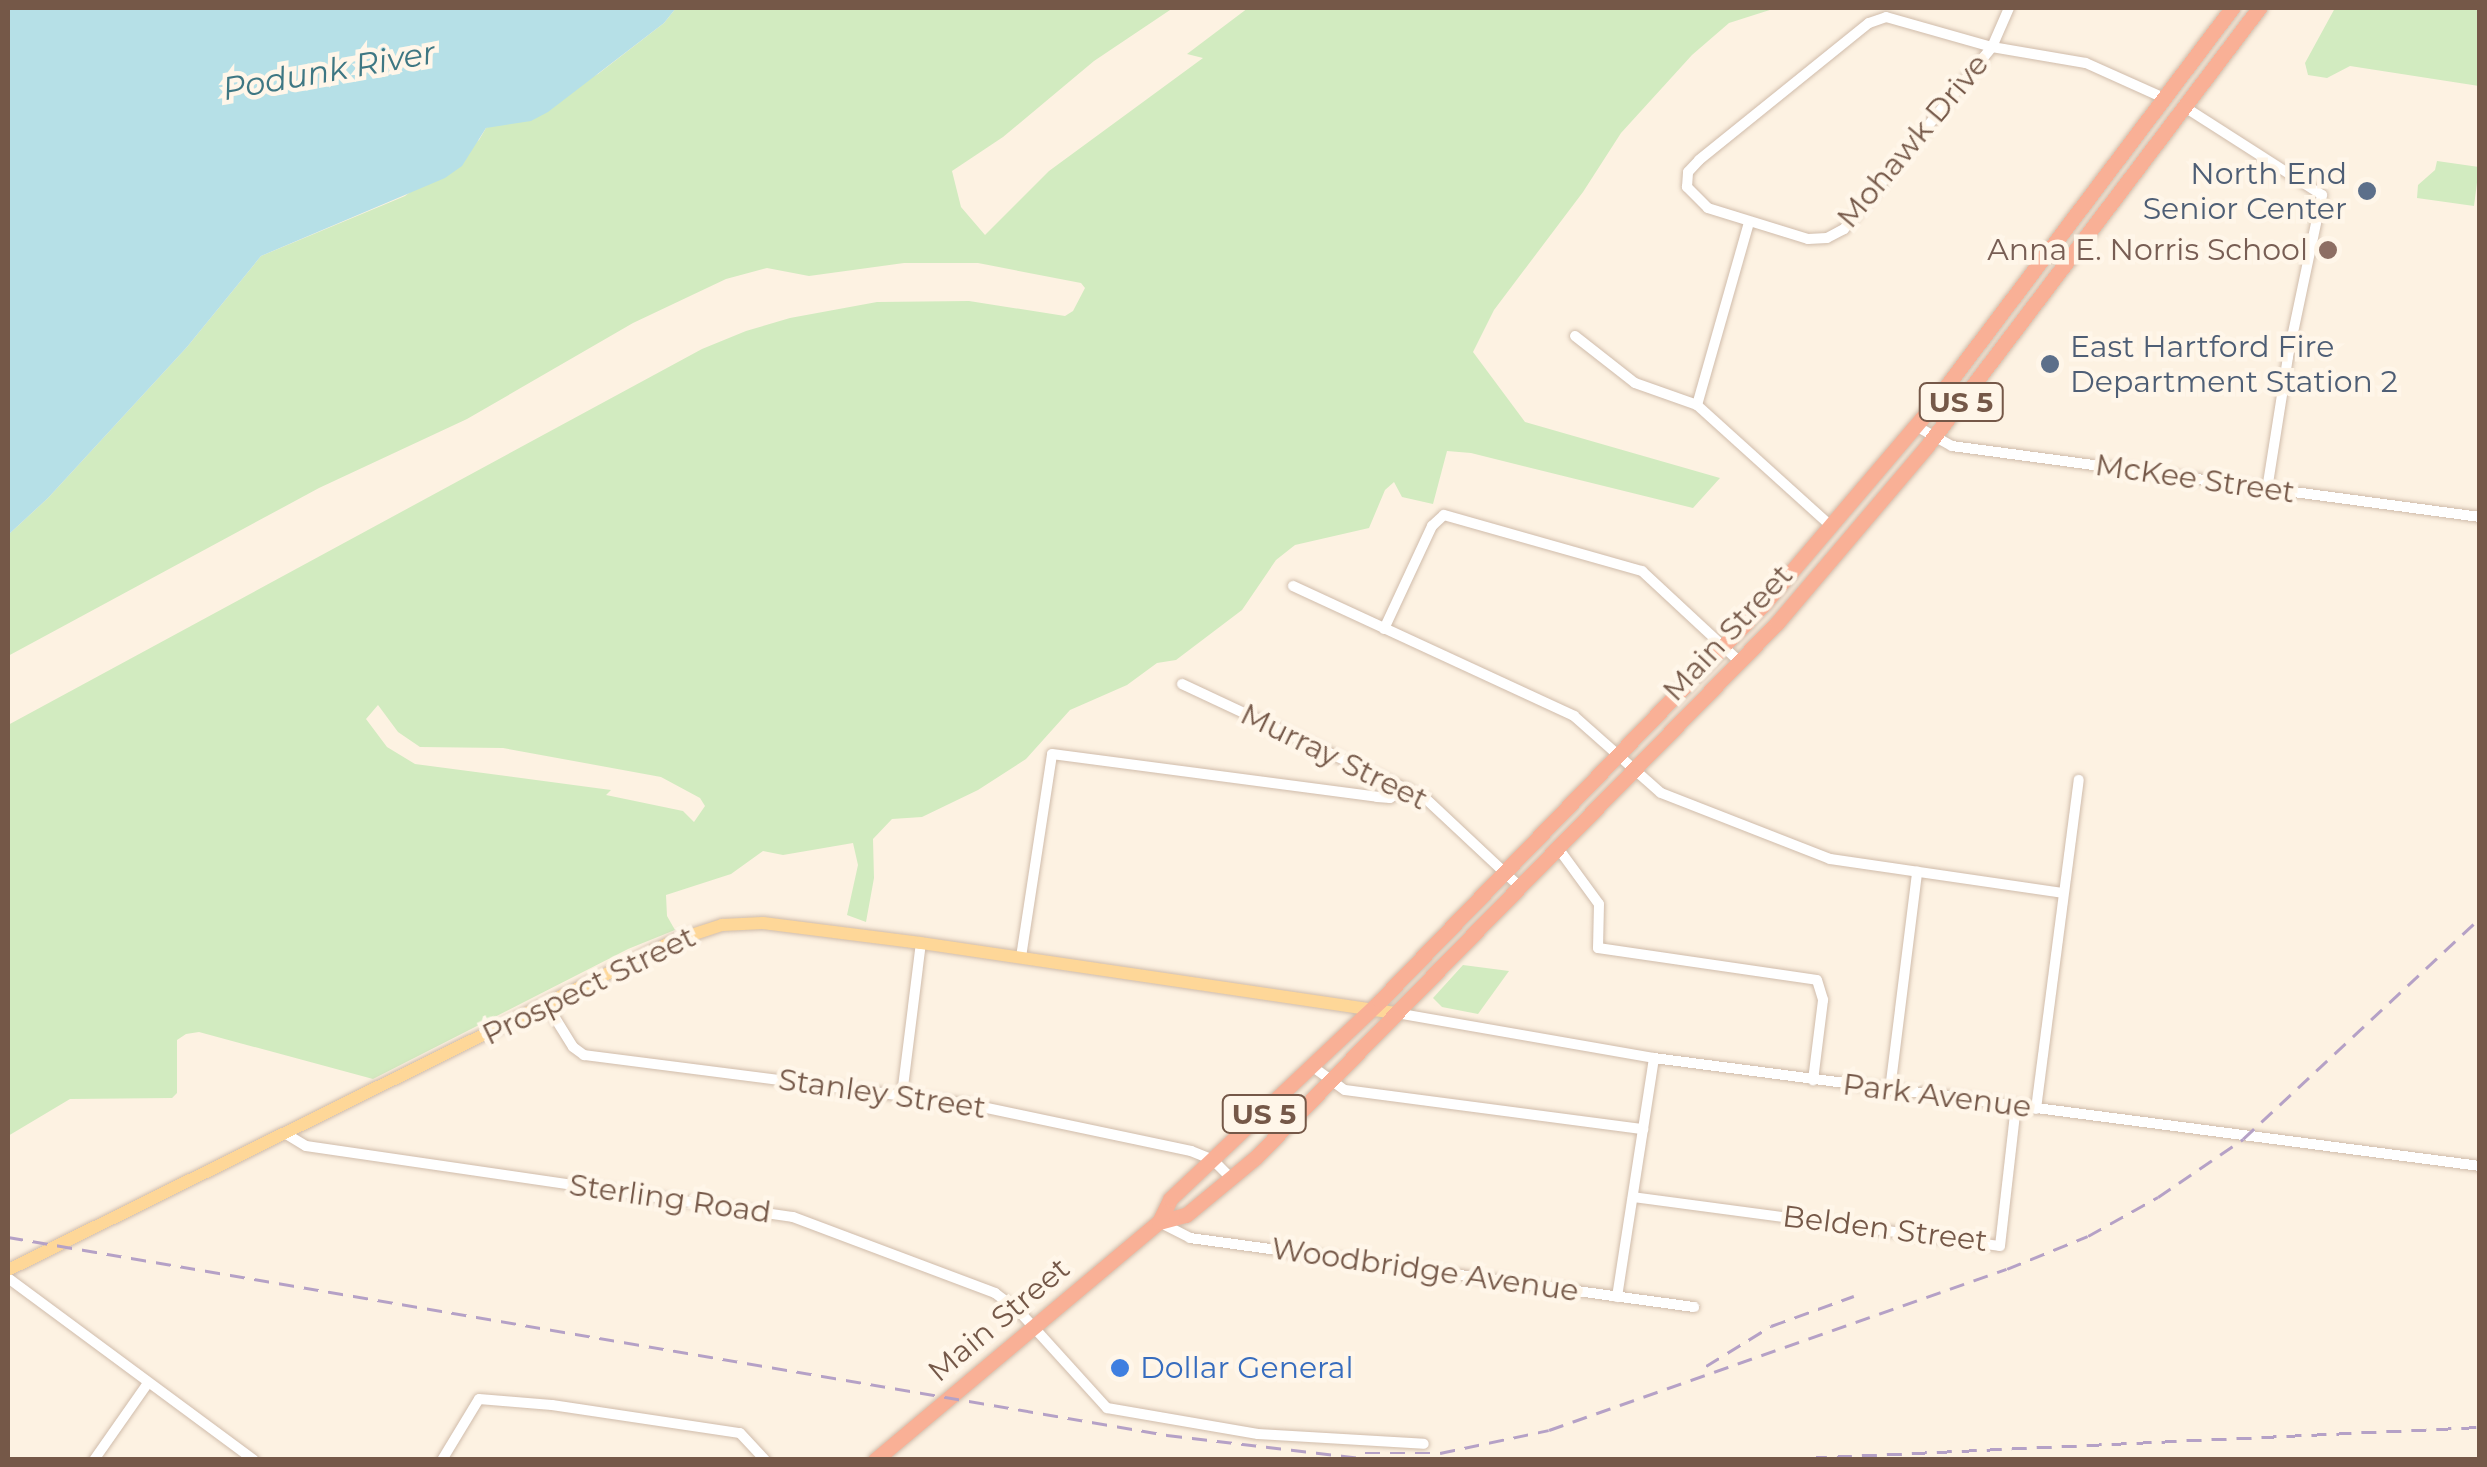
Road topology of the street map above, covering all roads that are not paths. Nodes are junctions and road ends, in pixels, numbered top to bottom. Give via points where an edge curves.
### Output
1 (2009, 8) edge
2 (2232, 8) edge
3 (2259, 8) edge
4 (1992, 47) junction
5 (2164, 98) junction
6 (2183, 106) junction
7 (1750, 222) junction
8 (1988, 332) junction
9 (1574, 336) dead end
10 (2004, 344) junction
11 (1697, 405) junction
12 (1916, 426) junction
13 (1933, 438) junction
14 (2267, 488) junction
15 (2480, 517) edge
16 (1832, 528) junction
17 (1292, 586) dead end
18 (1384, 629) junction
19 (1724, 647) junction
20 (1740, 662) junction
21 (1182, 684) dead end
22 (1617, 756) junction
23 (1633, 772) junction
24 (2080, 780) dead end
25 (1408, 788) junction
26 (1558, 848) junction
27 (1917, 872) junction
28 (1506, 873) junction
29 (1520, 887) junction
30 (2063, 893) junction
31 (921, 943) junction
32 (1022, 957) junction
33 (548, 1004) junction
34 (1373, 1009) junction
35 (1396, 1013) junction
36 (1654, 1058) junction
37 (1313, 1067) junction
38 (1814, 1080) junction
39 (1328, 1082) junction
40 (1890, 1090) junction
41 (902, 1095) junction
42 (2016, 1106) junction
43 (2036, 1109) junction
44 (1643, 1129) junction
45 (286, 1134) junction
46 (1213, 1160) junction
47 (2480, 1166) edge
48 (1231, 1178) junction
49 (1632, 1197) junction
50 (1159, 1222) junction
51 (8, 1274) edge
52 (1618, 1296) junction
53 (1694, 1307) dead end
54 (1033, 1327) junction
55 (148, 1383) junction
56 (1424, 1444) dead end
57 (94, 1460) edge
58 (254, 1460) edge
59 (442, 1460) edge
60 (765, 1460) edge
61 (875, 1460) edge

1 - 4 street
2 - 5 highway, Main Street / US 5
3 - 6 highway, Main Street / US 5
4 - 5 street, Mohawk Drive via 2086,63
4 - 7 street, Mohawk Drive via 1844,229 1808,239
4 - 7 street, Mohawk Drive via 1902,20 1869,23 1688,172 1686,187 1696,200
5 - 8 highway, Main Street / US 5
6 - 10 highway, Main Street / US 5
6 - 14 street via 2322,195
7 - 11 street
8 - 10 highway
8 - 12 highway, Main Street / US 5
9 - 11 street via 1635,383
10 - 13 highway, Main Street / US 5
11 - 16 street
12 - 13 street, McKee Street
12 - 16 highway, Main Street / US 5
13 - 14 street, McKee Street via 1952,446
13 - 20 highway, Main Street / US 5
14 - 15 street, McKee Street
16 - 19 highway, Main Street / US 5
17 - 18 street
18 - 19 street via 1437,517 1454,517 1642,571
18 - 22 street via 1574,716
19 - 20 street
19 - 22 highway, Main Street / US 5
20 - 23 highway, Main Street / US 5
21 - 25 street, Murray Street
22 - 23 street
22 - 28 highway, Main Street / US 5
23 - 26 highway, Main Street / US 5
23 - 27 street via 1661,793 1818,856
24 - 30 street
25 - 28 street, Murray Street via 1441,810
25 - 32 street via 1377,797 1052,754
26 - 29 highway, Main Street / US 5
26 - 38 street via 1599,904 1598,948 1817,980 1822,1000
27 - 30 street
27 - 40 street
28 - 29 street, Murray Street
28 - 34 highway, Main Street / US 5
29 - 35 highway, Main Street / US 5
30 - 43 street
31 - 32 main road, Prospect Street
31 - 33 main road, Prospect Street via 764,923 722,925 688,934
31 - 41 street
32 - 34 main road, Prospect Street
33 - 41 street, Stanley Street via 584,1055
33 - 45 main road, Prospect Street
34 - 35 main road, Prospect Street
34 - 37 highway, Main Street / US 5
35 - 36 street, Park Avenue
35 - 39 highway, Main Street / US 5
36 - 38 street, Park Avenue
36 - 44 street
37 - 39 street
37 - 46 highway, Main Street / US 5
38 - 40 street, Park Avenue
39 - 44 street
39 - 48 highway, Main Street / US 5
40 - 42 street, Park Avenue
41 - 46 street, Stanley Street
42 - 43 street, Park Avenue
42 - 49 street, Belden Street via 2000,1246
43 - 47 street, Park Avenue
44 - 49 street
45 - 51 main road, Prospect Street
45 - 54 street, Sterling Road via 306,1146 793,1217 995,1293
46 - 48 street, Stanley Street
46 - 50 highway, Main Street / US 5 via 1170,1199
48 - 50 highway, Main Street / US 5 via 1186,1215
49 - 52 street
50 - 52 street, Woodbridge Avenue via 1192,1238
50 - 54 highway, Main Street / US 5
51 - 55 street
52 - 53 street, Woodbridge Avenue
54 - 56 street, Sterling Road via 1094,1398 1122,1413 1258,1434
54 - 61 highway, Main Street / US 5
55 - 57 street
55 - 58 street
59 - 60 street via 479,1399 740,1433

